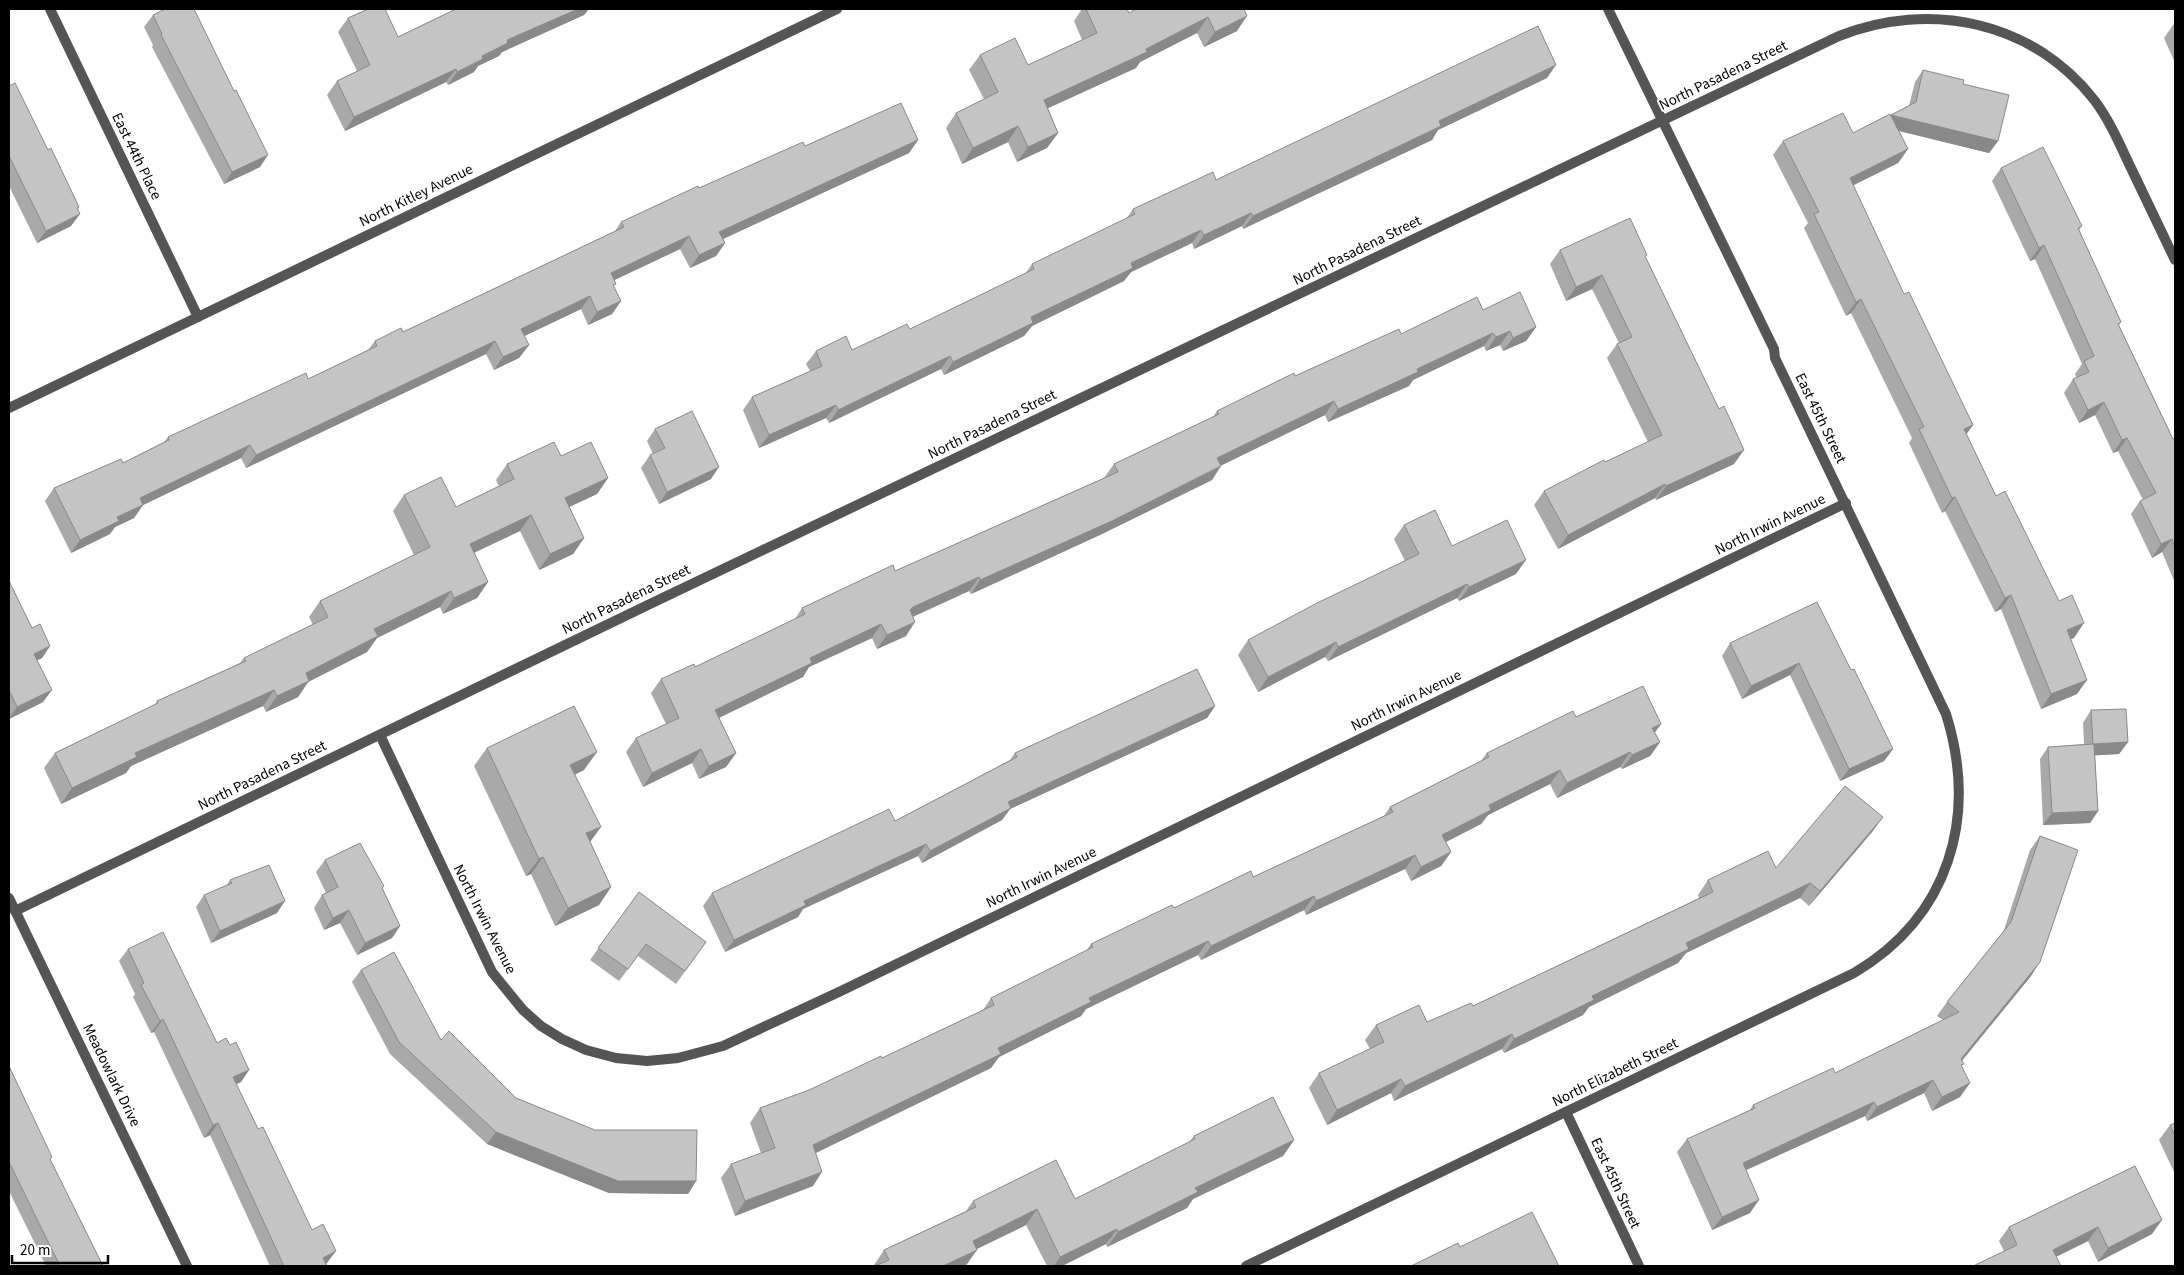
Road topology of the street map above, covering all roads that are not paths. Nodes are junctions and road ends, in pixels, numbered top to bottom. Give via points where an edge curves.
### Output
1 (50, 9) edge
2 (837, 9) edge
3 (1608, 9) edge
4 (1662, 121) junction
5 (2175, 260) edge
6 (198, 317) junction
7 (9, 408) edge
8 (1846, 504) junction
9 (380, 735) junction
10 (1952, 853) joint
11 (9, 898) edge
12 (15, 911) junction
13 (1566, 1112) junction
14 (187, 1266) edge
15 (1246, 1266) edge
16 (1639, 1266) edge

1 - 6 street, East 44th Place
2 - 6 street, North Kitley Avenue
3 - 4 street, East 45th Street
4 - 5 street, North Pasadena Street via 1839,36 1876,24 1937,17 1994,28 2063,66 2094,101 2110,124
4 - 8 street, East 45th Street
4 - 9 street, North Pasadena Street
6 - 7 street, North Kitley Avenue
8 - 9 street, North Irwin Avenue via 841,991 723,1046 678,1058 616,1058 586,1050 541,1026 523,1010 492,972
8 - 10 street, East 45th Street via 1940,699 1951,729 1960,791
9 - 12 street, North Pasadena Street
10 - 13 street, North Elizabeth Street via 1924,909 1903,934 1869,964 1842,980
11 - 12 street, Meadowlark Drive
12 - 14 street, Meadowlark Drive
13 - 15 street, North Elizabeth Street
13 - 16 street, East 45th Street

